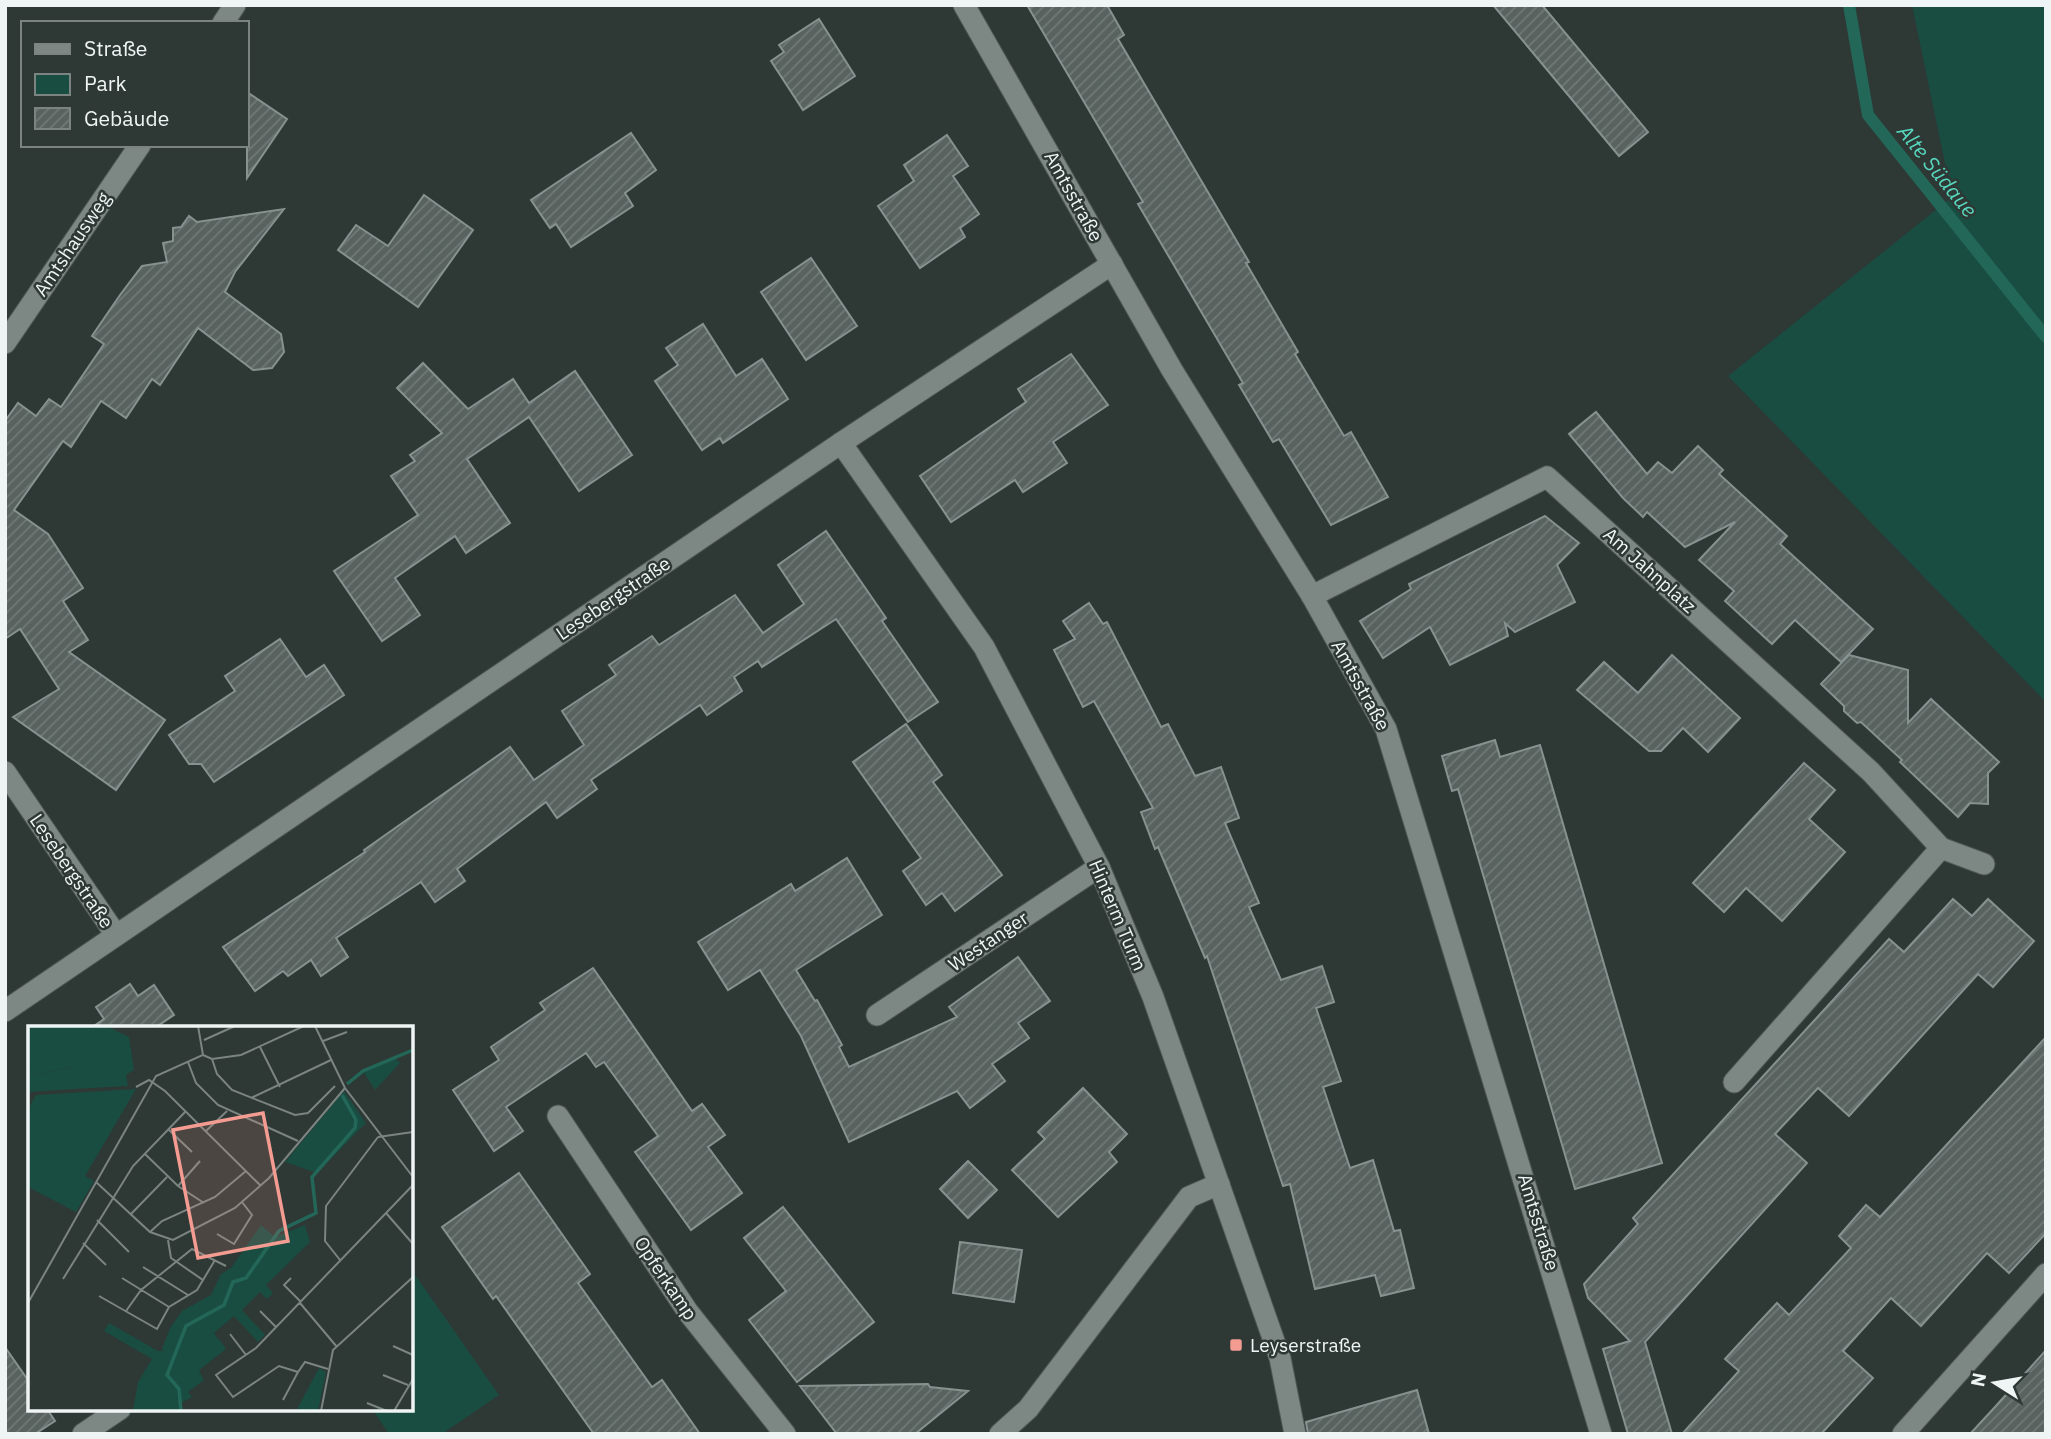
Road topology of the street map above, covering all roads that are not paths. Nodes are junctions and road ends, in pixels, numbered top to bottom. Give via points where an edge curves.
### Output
1 (235, 5) edge
2 (964, 5) edge
3 (224, 21) edge
4 (138, 147) edge
5 (1112, 264) junction
6 (5, 343) edge
7 (841, 443) junction
8 (1311, 596) junction
9 (5, 772) edge
10 (1941, 848) junction
11 (1983, 864) dead end
12 (1099, 867) junction
13 (116, 935) junction
14 (5, 1011) edge
15 (877, 1015) dead end
16 (1734, 1082) dead end
17 (558, 1116) dead end
18 (1219, 1184) junction
19 (2046, 1273) edge
20 (117, 1411) edge
21 (83, 1434) edge
22 (785, 1434) edge
23 (1000, 1434) edge
24 (1294, 1434) edge
25 (1601, 1434) edge
26 (1903, 1434) edge

1 - 3 street
2 - 5 street, Amtsstraße
4 - 6 street, Amtshausweg
5 - 7 street, Lesebergstraße
5 - 8 street, Amtsstraße via 1171,370
7 - 12 street, Hinterm Turm via 984,647
7 - 13 street, Lesebergstraße
8 - 10 street, Am Jahnplatz via 1547,477 1871,772
8 - 25 street, Amtsstraße via 1387,729
9 - 13 street, Lesebergstraße
10 - 11 street, Am Jahnplatz
10 - 16 street
12 - 15 street, Westanger
12 - 18 street, Hinterm Turm via 1153,996
13 - 14 street, Lesebergstraße
17 - 22 street, Opferkamp via 688,1312
18 - 23 street via 1189,1198 1028,1409
18 - 24 street, Hinterm Turm via 1280,1358
19 - 26 street
20 - 21 street

